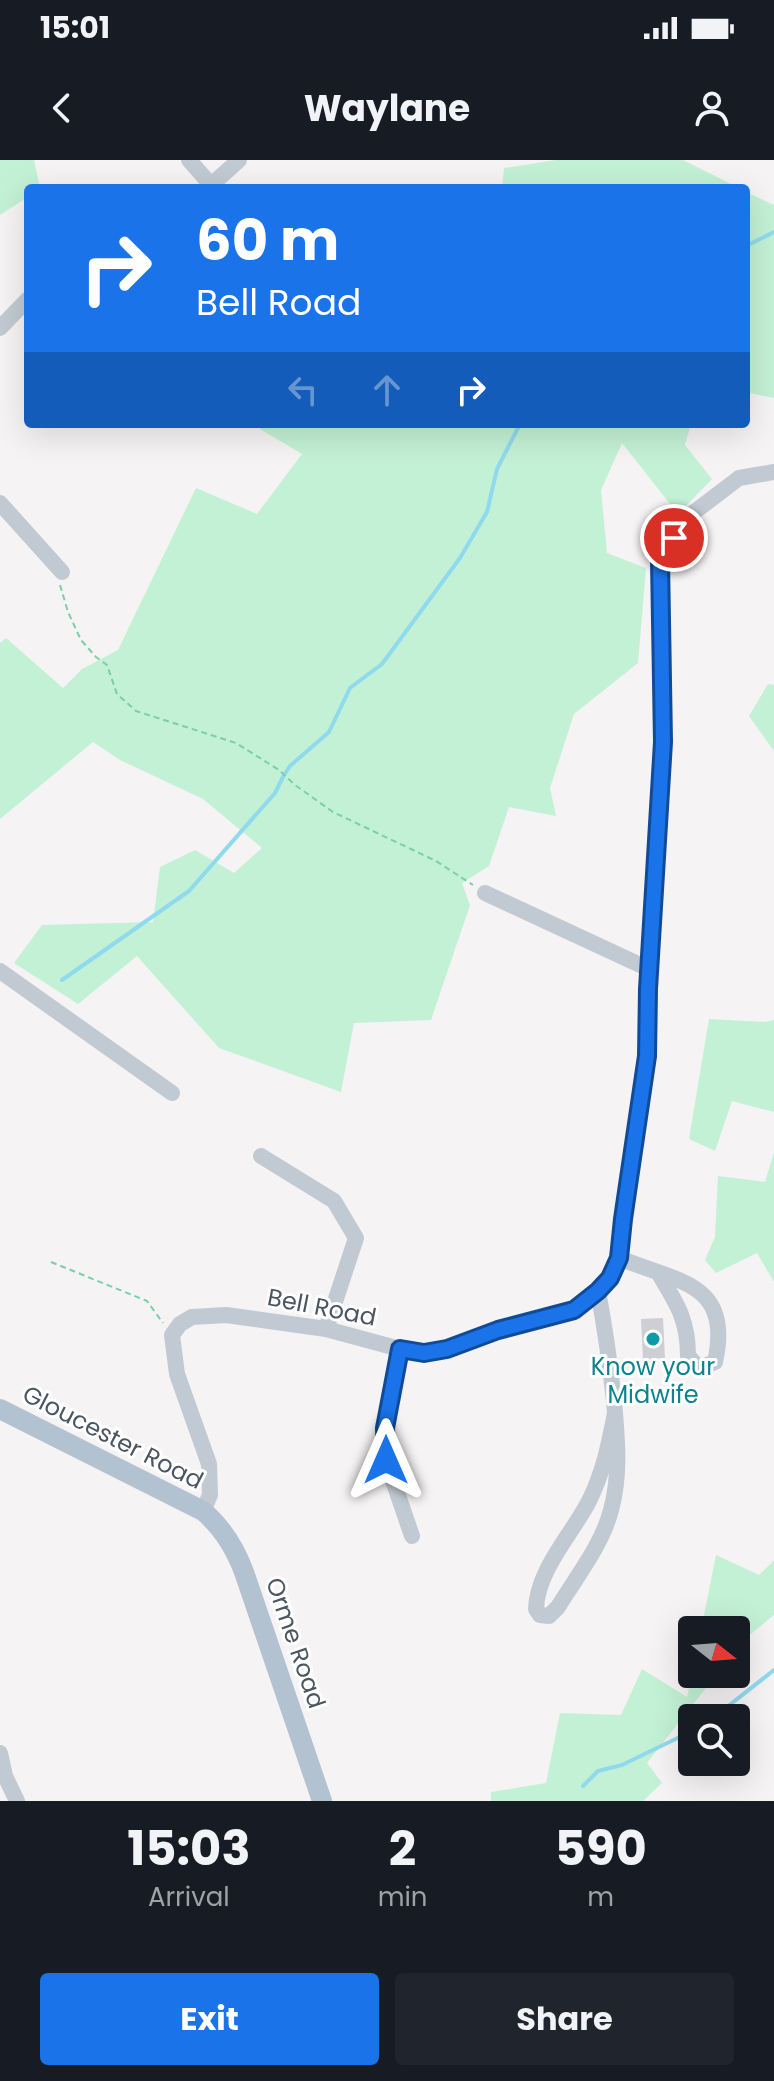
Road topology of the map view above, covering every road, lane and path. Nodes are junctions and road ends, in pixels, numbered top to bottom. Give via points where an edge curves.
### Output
1 (189, 160) edge
2 (239, 160) edge
3 (208, 184) edge
4 (212, 184) edge
5 (24, 303) edge
6 (0, 328) edge
7 (774, 472) edge
8 (0, 503) edge
9 (62, 572) joint
10 (485, 893) joint
11 (651, 970) junction
12 (0, 971) edge
13 (172, 1093) dead end
14 (261, 1156) dead end
15 (619, 1258) junction
16 (51, 1262) dead end
17 (659, 1274) junction
18 (598, 1291) junction
19 (326, 1329) junction
20 (172, 1335) junction
21 (400, 1349) junction
22 (0, 1409) edge
23 (615, 1413) junction
24 (203, 1511) junction
25 (412, 1536) dead end
26 (0, 1753) edge
27 (17, 1801) edge
28 (322, 1801) edge

1 - 3 street
2 - 4 street
5 - 6 street
7 - 11 street, Bell Road via 739,478 689,516 660,560 663,742
8 - 9 street
9 - 10 path via 60,586 81,640 107,665 117,694 136,711 236,743 333,812 436,861
10 - 11 street
11 - 15 street, Bell Road via 647,1056
12 - 13 street
14 - 19 street via 334,1201 356,1238
15 - 17 street
15 - 18 street, Bell Road
16 - 20 path via 147,1301
17 - 17 street via 700,1290 717,1313 720,1341 715,1362 699,1368 688,1356 680,1309
18 - 21 street, Bell Road via 574,1310 447,1349
18 - 23 street
19 - 20 street, Bell Road via 226,1315 192,1317
19 - 21 street, Bell Road
20 - 24 street via 177,1374 209,1464 210,1495
21 - 25 street via 385,1428 386,1460
22 - 24 main road, Gloucester Road
23 - 23 street via 618,1475 611,1511 558,1607 549,1616 540,1615 539,1586 589,1501 606,1459
24 - 28 main road, Orme Road via 238,1555
26 - 27 street

